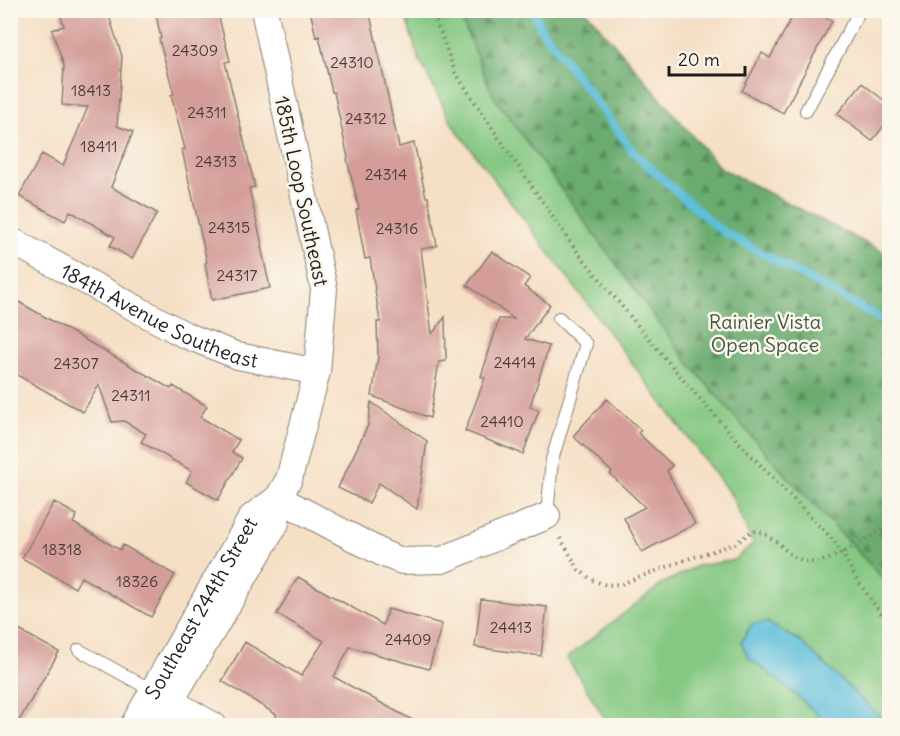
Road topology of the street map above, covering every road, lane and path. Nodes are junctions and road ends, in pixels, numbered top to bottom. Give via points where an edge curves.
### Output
1 (264, 10) edge
2 (432, 10) edge
3 (860, 10) edge
4 (806, 111) dead end
5 (10, 240) edge
6 (560, 318) dead end
7 (318, 372) junction
8 (278, 498) junction
9 (547, 516) junction
10 (890, 524) edge
11 (842, 552) junction
12 (890, 626) edge
13 (79, 650) dead end
14 (161, 696) junction
15 (133, 726) edge
16 (156, 726) edge
17 (214, 726) edge

1 - 7 street, 185th Loop Southeast via 324,289
2 - 11 path via 455,72 572,245 690,388
3 - 4 lane
5 - 7 street, 184th Avenue Southeast via 184,335 238,356
6 - 9 lane via 586,344 552,460
7 - 8 street, Southeast 244th Street via 288,479
8 - 9 street via 402,561 442,560
8 - 14 street, Southeast 244th Street via 252,517
9 - 11 path via 579,570 606,585 621,584 735,544 752,531 765,533 808,562
10 - 11 path
11 - 12 path
13 - 14 lane
14 - 15 street, Southeast 244th Street
14 - 16 street, Southeast 244th Street
14 - 17 street

